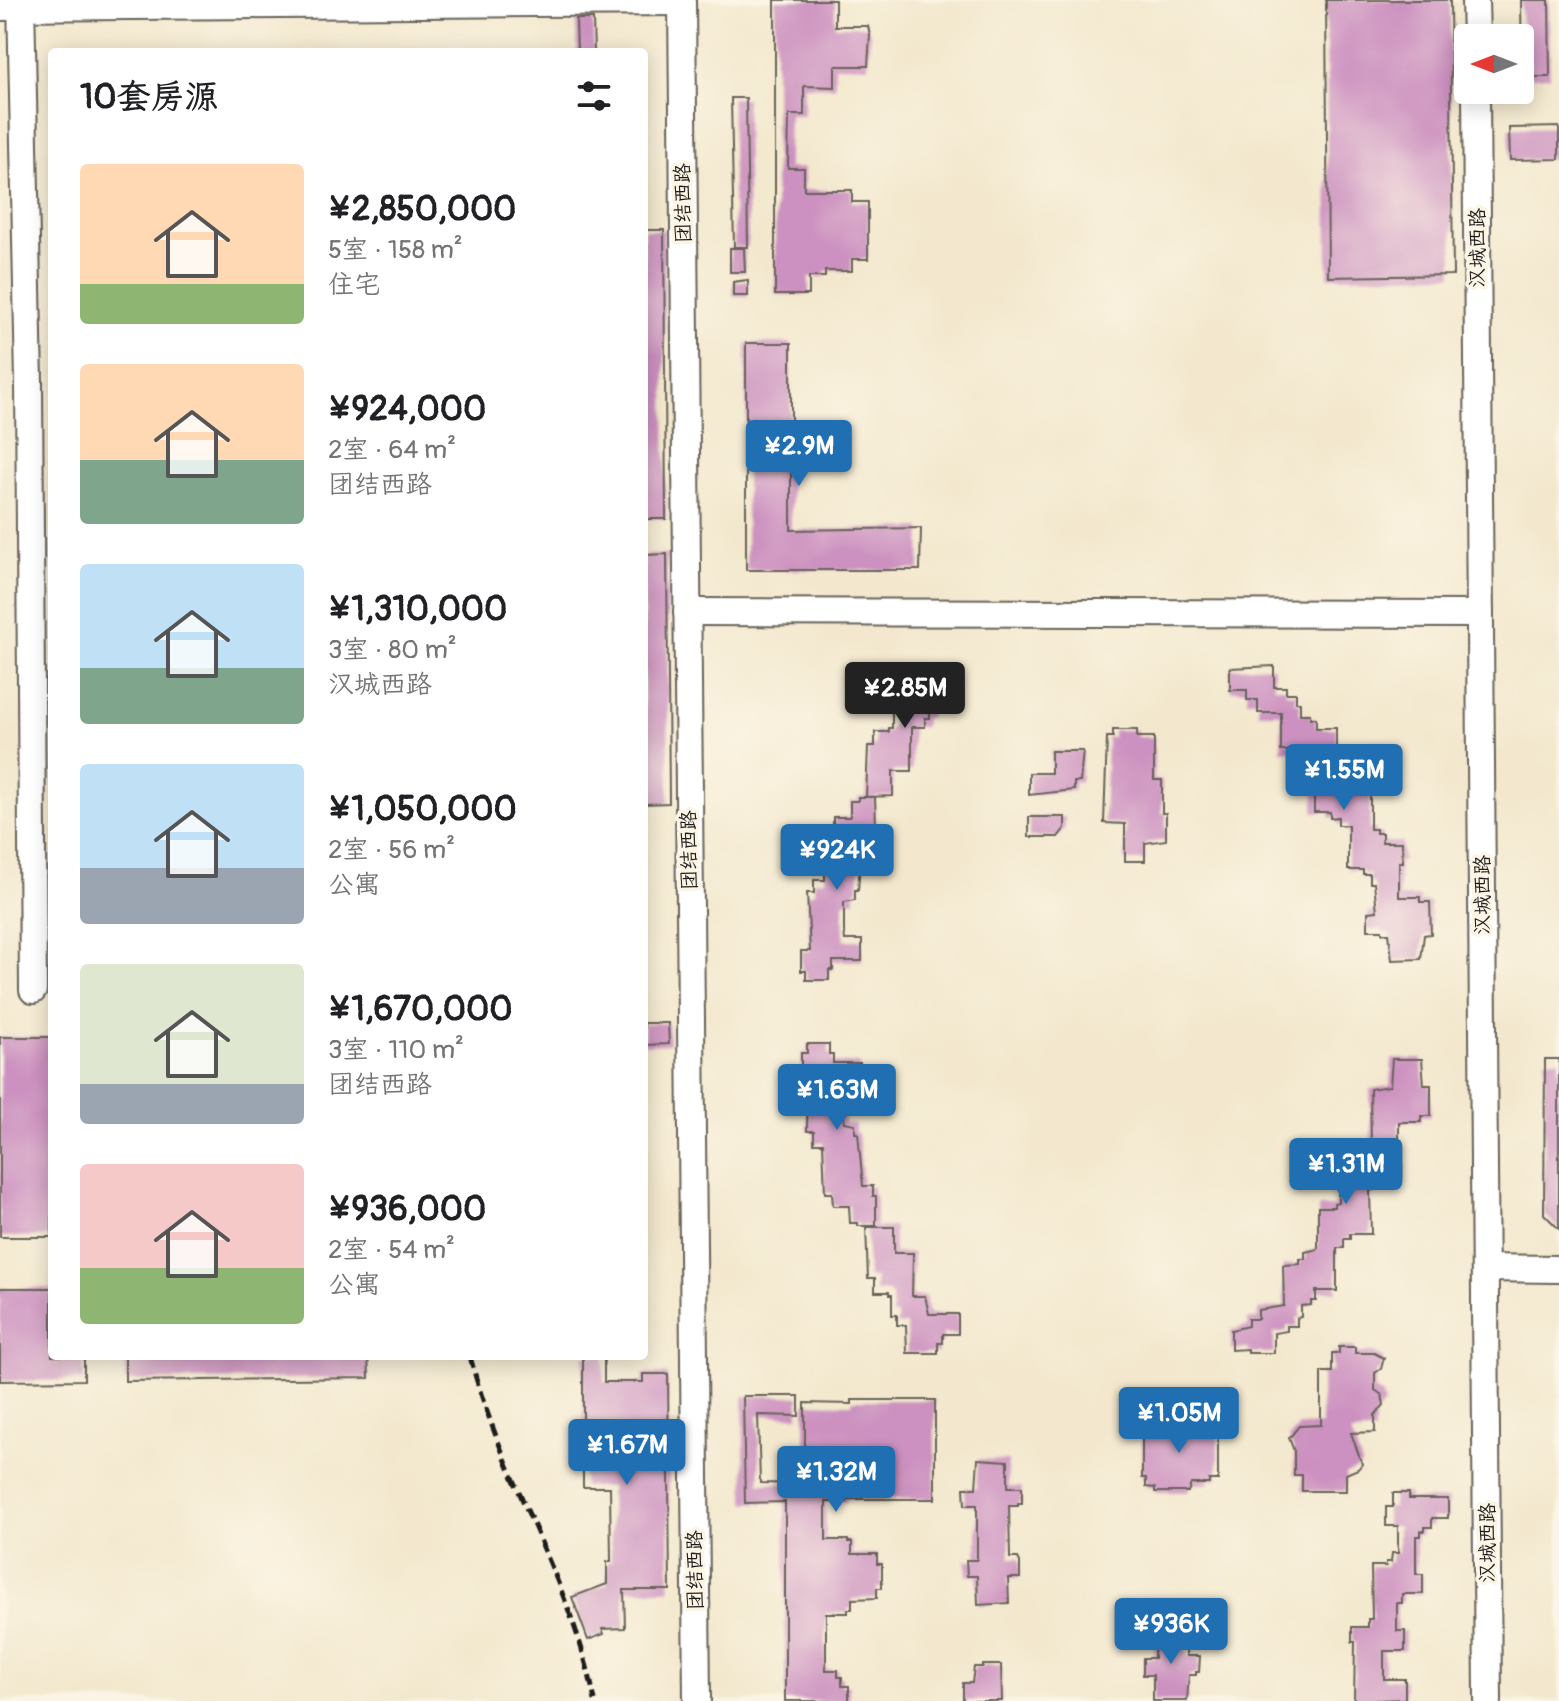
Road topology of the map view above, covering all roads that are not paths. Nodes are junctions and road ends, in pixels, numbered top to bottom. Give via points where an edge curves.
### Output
1 (1475, 0) edge
2 (682, 1) edge
3 (14, 4) edge
4 (1476, 24) edge
5 (1476, 104) edge
6 (687, 612) junction
7 (1480, 614) junction
8 (33, 990) dead end
9 (1485, 1268) junction
10 (1559, 1269) edge
11 (697, 1701) edge
12 (1488, 1701) edge

1 - 4 street
2 - 3 street
2 - 6 street, 团结西路
3 - 8 street via 29,382
5 - 7 street, 汉城西路
6 - 7 street
6 - 11 street, 团结西路
7 - 9 street, 汉城西路
9 - 10 street
9 - 12 street, 汉城西路

